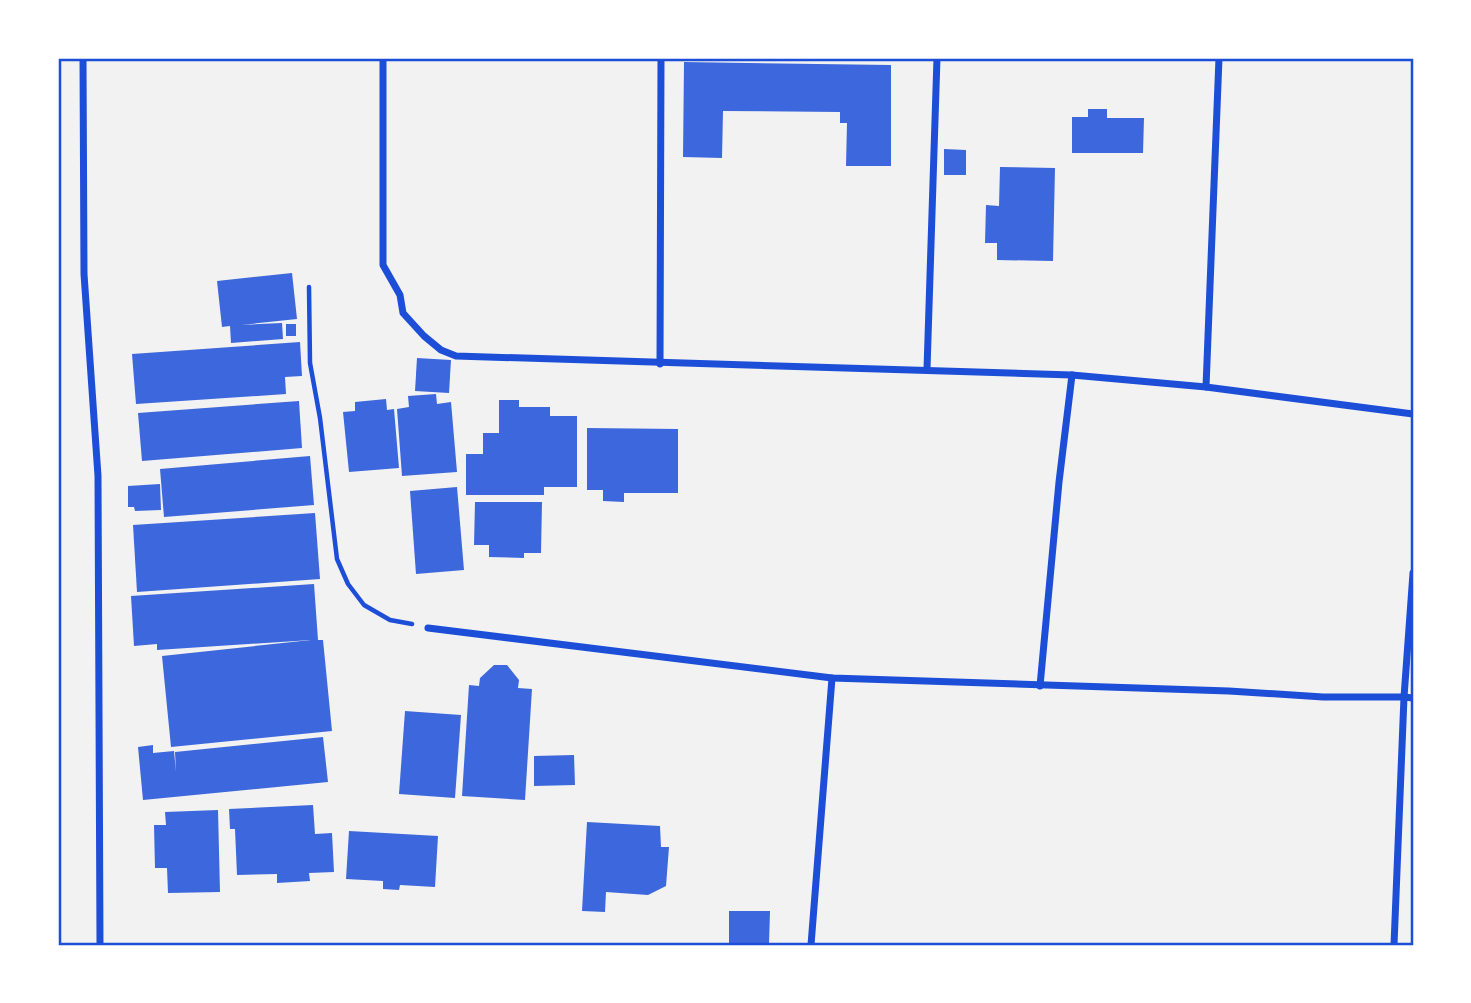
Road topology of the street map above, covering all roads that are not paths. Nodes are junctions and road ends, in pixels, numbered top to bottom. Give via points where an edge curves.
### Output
1 (83, 58) edge
2 (383, 58) edge
3 (661, 58) edge
4 (937, 58) edge
5 (1219, 58) edge
6 (660, 364) junction
7 (927, 369) junction
8 (1072, 375) junction
9 (1206, 387) junction
10 (1413, 414) edge
11 (1413, 573) edge
12 (428, 628) road end
13 (832, 678) junction
14 (1040, 686) junction
15 (1404, 697) junction
16 (1413, 698) edge
17 (100, 945) edge
18 (811, 945) edge
19 (1394, 945) edge

1 - 17 street via 84,274 98,476
2 - 6 street via 383,265 400,295 403,313 441,350 456,356
3 - 6 street
4 - 7 street
5 - 9 street
6 - 7 street
7 - 8 street
8 - 9 street
8 - 14 street
9 - 10 street
11 - 15 street
12 - 13 street
13 - 14 street
13 - 18 street
14 - 15 street
15 - 16 street
15 - 19 street

